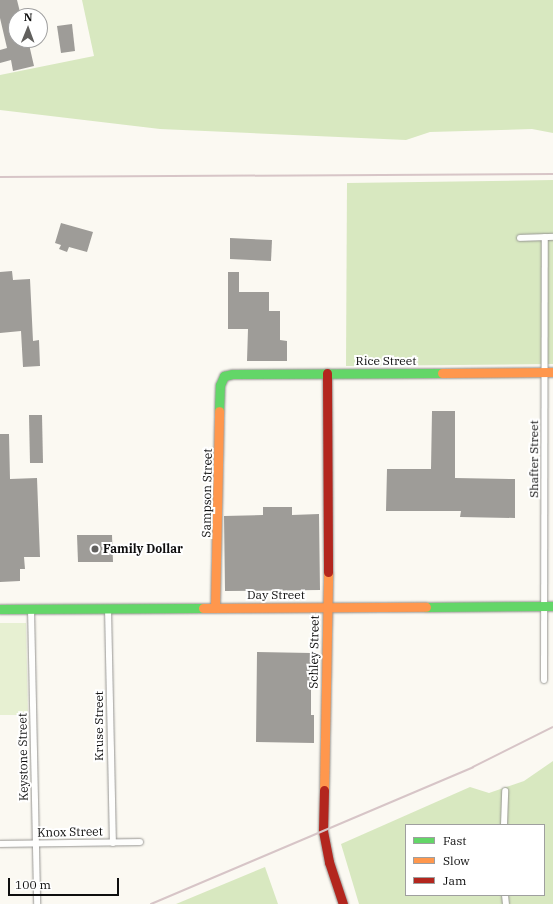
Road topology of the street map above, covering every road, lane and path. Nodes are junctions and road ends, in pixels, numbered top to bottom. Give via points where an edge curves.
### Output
1 (553, 237) edge
2 (520, 238) dead end
3 (545, 238) junction
4 (549, 372) edge
5 (327, 373) junction
6 (222, 379) joint
7 (549, 606) edge
8 (327, 607) junction
9 (108, 608) junction
10 (215, 608) junction
11 (0, 609) edge
12 (31, 609) junction
13 (544, 680) dead end
14 (505, 791) dead end
15 (504, 824) edge
16 (140, 842) dead end
17 (113, 843) junction
18 (0, 844) edge
19 (36, 844) junction
20 (37, 904) edge
21 (343, 904) edge

1 - 3 street
2 - 3 street
3 - 4 street, Shafter Street
4 - 5 street, Rice Street
4 - 7 street, Shafter Street
5 - 6 street, Rice Street via 233,374
5 - 8 street, Schley Street
6 - 10 street, Sampson Street
7 - 8 street, Day Street
7 - 13 street, Shafter Street
8 - 10 street, Day Street
8 - 21 street, Schley Street via 323,831 329,862
9 - 10 street, Day Street
9 - 12 street, Day Street
9 - 17 street, Kruse Street
11 - 12 street, Day Street
12 - 19 street, Keystone Street
14 - 15 street
16 - 17 street, Knox Street
17 - 19 street, Knox Street
18 - 19 street, Knox Street
19 - 20 street, Keystone Street

